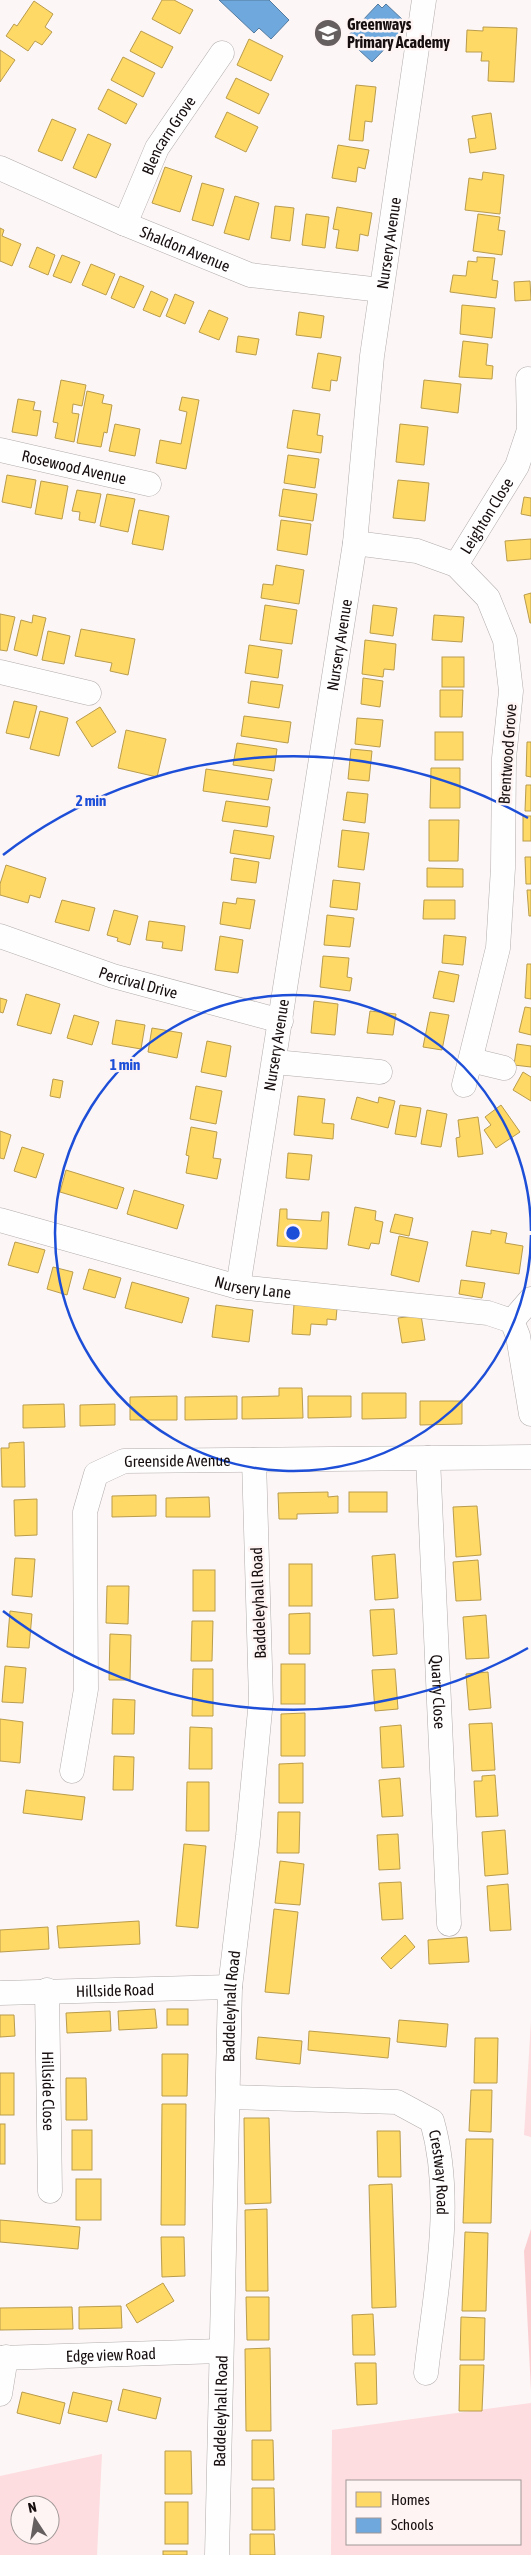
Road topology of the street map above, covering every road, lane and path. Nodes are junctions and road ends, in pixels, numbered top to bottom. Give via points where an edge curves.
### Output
1 (424, 0) edge
2 (222, 53) dead end
3 (0, 168) edge
4 (125, 224) junction
5 (381, 290) junction
6 (528, 379) dead end
7 (0, 450) edge
8 (149, 484) dead end
9 (355, 543) junction
10 (456, 565) junction
11 (0, 672) edge
12 (89, 693) dead end
13 (0, 936) edge
14 (281, 1021) junction
15 (471, 1060) junction
16 (275, 1062) junction
17 (504, 1068) dead end
18 (380, 1072) dead end
19 (464, 1085) dead end
20 (0, 1220) edge
21 (238, 1287) junction
22 (531, 1299) edge
23 (512, 1321) junction
24 (531, 1414) edge
25 (531, 1457) edge
26 (428, 1458) junction
27 (254, 1460) junction
28 (72, 1770) dead end
29 (449, 1924) dead end
30 (230, 1987) junction
31 (47, 1990) junction
32 (0, 1993) edge
33 (228, 2097) junction
34 (50, 2191) dead end
35 (221, 2351) junction
36 (3, 2358) edge
37 (426, 2373) dead end
38 (0, 2394) edge
39 (217, 2555) edge

1 - 5 street, Nursery Avenue
2 - 4 street, Blencarn Grove via 157,148
3 - 4 street, Shaldon Avenue
4 - 5 street, Shaldon Avenue via 250,275
5 - 9 street, Nursery Avenue
6 - 10 street, Leighton Close via 529,430 517,466
7 - 8 street, Rosewood Avenue
9 - 10 street, Brentwood Grove via 417,551
9 - 14 street, Nursery Avenue
10 - 15 street, Brentwood Grove via 488,598 505,640 511,691 504,758 498,948
11 - 12 street
13 - 14 street, Percival Drive via 113,976
14 - 16 street, Nursery Avenue
15 - 17 street
15 - 19 street, Brentwood Grove
16 - 18 street
16 - 21 street, Nursery Avenue
20 - 21 street, Nursery Lane
21 - 23 street, Nursery Lane via 488,1313
22 - 23 street
23 - 24 street via 518,1336
25 - 26 street, Greenside Avenue
26 - 27 street, Greenside Avenue
26 - 29 street, Quarry Close
27 - 28 street, Greenside Avenue via 124,1461 96,1474 85,1512 86,1689
27 - 30 street, Baddeleyhall Road via 261,1700
30 - 31 street, Hillside Road
30 - 33 street, Baddeleyhall Road
31 - 32 street, Hillside Road
31 - 34 street, Hillside Close
33 - 35 street, Baddeleyhall Road
33 - 37 street, Crestway Road via 397,2102 432,2121 440,2150 443,2215
35 - 36 street, Edge view Road
35 - 39 street, Baddeleyhall Road
36 - 38 street

